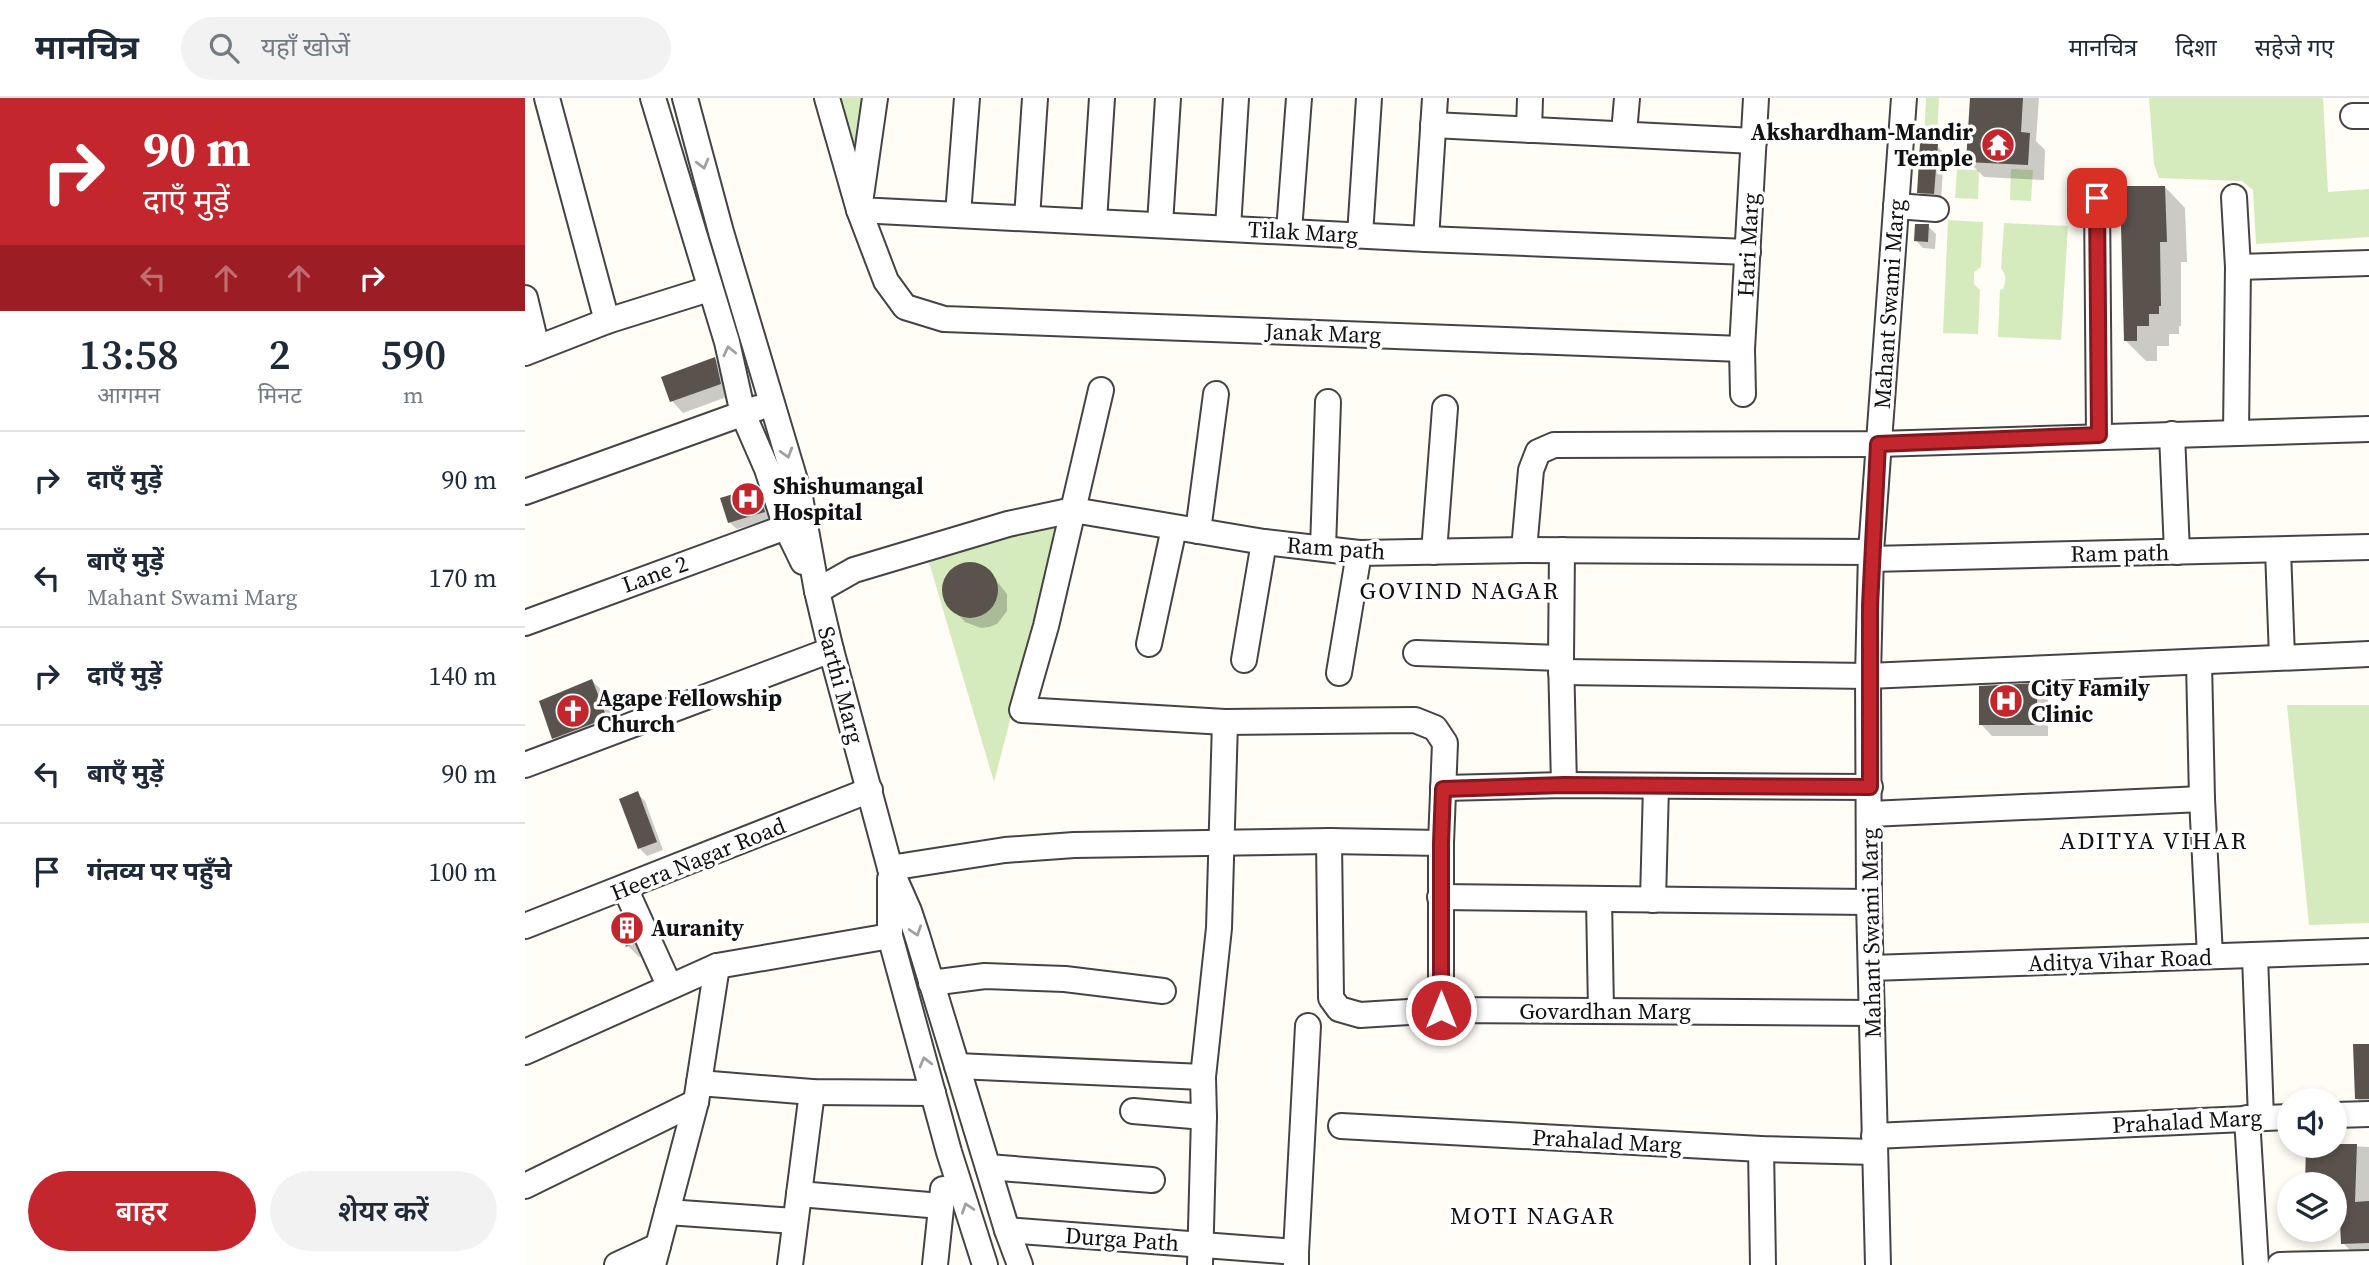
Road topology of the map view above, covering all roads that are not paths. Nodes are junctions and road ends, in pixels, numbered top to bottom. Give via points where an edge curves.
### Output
1 (547, 98) edge
2 (653, 98) edge
3 (685, 98) edge
4 (827, 98) edge
5 (875, 98) edge
6 (967, 98) edge
7 (1035, 98) edge
8 (1102, 98) edge
9 (1168, 98) edge
10 (1235, 98) edge
11 (1299, 98) edge
12 (1369, 98) edge
13 (1435, 98) edge
14 (1530, 98) edge
15 (1627, 98) edge
16 (1756, 98) edge
17 (1904, 98) edge
18 (1433, 125) junction
19 (1528, 130) junction
20 (1624, 133) junction
21 (1753, 141) junction
22 (2234, 197) dead end
23 (2097, 198) dead end
24 (1896, 206) junction
25 (1936, 209) dead end
26 (859, 211) junction
27 (958, 214) junction
28 (1027, 218) junction
29 (1094, 221) junction
30 (1160, 225) junction
31 (1228, 228) junction
32 (1289, 230) junction
33 (1360, 235) junction
34 (1426, 239) junction
35 (1748, 252) junction
36 (2369, 262) edge
37 (2238, 267) junction
38 (709, 289) junction
39 (525, 298) edge
40 (607, 321) junction
41 (1742, 349) junction
42 (531, 351) edge
43 (1101, 390) dead end
44 (1216, 394) dead end
45 (1743, 394) dead end
46 (1328, 402) dead end
47 (771, 403) junction
48 (1445, 408) dead end
49 (743, 414) junction
50 (2369, 429) edge
51 (2237, 432) junction
52 (2172, 434) junction
53 (2099, 435) junction
54 (1878, 444) junction
55 (525, 492) edge
56 (1073, 510) junction
57 (786, 527) junction
58 (1186, 529) junction
59 (1264, 542) junction
60 (2369, 547) edge
61 (1323, 548) junction
62 (1524, 550) junction
63 (2278, 550) junction
64 (1562, 551) junction
65 (1434, 552) junction
66 (2177, 552) junction
67 (1359, 553) junction
68 (1871, 555) junction
69 (817, 591) junction
70 (525, 623) edge
71 (1149, 645) dead end
72 (831, 650) junction
73 (1416, 653) dead end
74 (2369, 654) edge
75 (2282, 657) junction
76 (1244, 660) dead end
77 (2199, 662) junction
78 (1561, 665) junction
79 (1339, 673) dead end
80 (1868, 676) junction
81 (1225, 722) junction
82 (525, 765) edge
83 (1564, 785) junction
84 (1656, 786) junction
85 (1870, 787) junction
86 (1443, 789) junction
87 (870, 790) junction
88 (2202, 799) junction
89 (1870, 814) junction
90 (1329, 841) junction
91 (1223, 842) junction
92 (1441, 843) junction
93 (890, 868) junction
94 (625, 888) junction
95 (1440, 897) junction
96 (1599, 899) junction
97 (1653, 900) junction
98 (1869, 902) junction
99 (525, 926) edge
100 (890, 936) junction
101 (2369, 951) edge
102 (2255, 956) junction
103 (2210, 957) junction
104 (717, 965) junction
105 (1871, 968) junction
106 (931, 983) junction
107 (669, 985) junction
108 (1163, 991) dead end
109 (1441, 1010) junction
110 (1601, 1011) junction
111 (1872, 1013) junction
112 (1308, 1026) dead end
113 (525, 1052) edge
114 (957, 1066) junction
115 (1203, 1077) junction
116 (697, 1092) junction
117 (812, 1092) junction
118 (933, 1093) junction
119 (1133, 1111) dead end
120 (2369, 1114) edge
121 (2347, 1115) edge
122 (1205, 1117) junction
123 (2277, 1117) edge
124 (2254, 1118) junction
125 (1341, 1126) dead end
126 (1874, 1144) junction
127 (1761, 1149) junction
128 (949, 1152) junction
129 (988, 1167) junction
130 (1152, 1180) dead end
131 (525, 1186) edge
132 (799, 1194) junction
133 (941, 1206) junction
134 (667, 1212) junction
135 (796, 1221) junction
136 (1009, 1234) junction
137 (981, 1253) edge
138 (1201, 1255) edge
139 (656, 1256) edge
140 (1290, 1256) edge
141 (2369, 1263) edge
142 (617, 1265) edge
143 (790, 1265) edge
144 (935, 1265) edge
145 (1020, 1265) edge
146 (1763, 1265) edge
147 (1878, 1265) edge
148 (2256, 1265) edge
149 (2280, 1265) edge

1 - 40 street
2 - 38 street
3 -> 47 street, Sarthi Marg
4 - 26 street
5 - 26 street
6 - 27 street
7 - 28 street
8 - 29 street
9 - 30 street
10 - 31 street
11 - 32 street
12 - 33 street
13 - 18 street
14 - 19 street
15 - 20 street
16 - 21 street, Hari Marg
17 - 24 street, Mahant Swami Marg
18 - 19 street
18 - 34 street
19 - 20 street
20 - 21 street
21 - 35 street, Hari Marg
22 - 37 street
23 - 53 street
24 - 25 street
24 - 54 street, Mahant Swami Marg
26 - 27 street, Tilak Marg
26 - 41 street, Janak Marg via 885,281 905,307 944,319
27 - 28 street, Tilak Marg
28 - 29 street, Tilak Marg
29 - 30 street, Tilak Marg
30 - 31 street, Tilak Marg
31 - 32 street, Tilak Marg
32 - 33 street, Tilak Marg
33 - 34 street, Tilak Marg
34 - 35 street, Tilak Marg
35 - 41 street, Hari Marg
36 - 37 street
37 - 51 street
38 - 40 street
49 -> 38 street
39 - 42 street
40 - 42 street
41 - 45 street, Hari Marg
43 - 56 street
44 - 58 street
46 - 61 street
47 - 49 street
47 -> 69 street, Sarthi Marg via 800,497
48 - 65 street
49 - 55 street
49 - 57 street
50 - 51 street
51 - 52 street
52 - 53 street
52 - 66 street
53 - 54 street
54 - 62 street via 1554,445 1538,452 1531,470
54 - 68 street, Mahant Swami Marg
56 - 58 street, Ram path
56 - 69 street, Ram path via 1008,524 853,570
56 - 81 street via 1022,710
57 - 69 street
57 - 70 street, Lane 2
58 - 59 street, Ram path
58 - 71 street
59 - 61 street, Ram path
59 - 76 street
60 - 63 street, Ram path
61 - 67 street, Ram path
62 - 64 street, Ram path
62 - 65 street, Ram path
63 - 66 street, Ram path
63 - 75 street
64 - 68 street, Ram path
64 - 78 street
65 - 67 street, Ram path
66 - 68 street, Ram path
67 - 79 street
68 - 80 street, Mahant Swami Marg
69 - 72 street, Sarthi Marg
72 - 82 street
72 - 87 street, Sarthi Marg
73 - 78 street
74 - 75 street
75 - 77 street
77 - 80 street
77 - 88 street
78 - 80 street
78 - 83 street
80 - 85 street, Mahant Swami Marg
81 - 86 street via 1415,720 1435,728 1445,743
81 - 91 street
83 - 84 street
83 - 86 street
84 - 85 street
84 - 97 street
85 - 89 street, Mahant Swami Marg
86 - 92 street
87 - 93 street, Sarthi Marg
87 - 94 street, Heera Nagar Road
88 - 89 street
88 - 103 street
89 - 98 street, Mahant Swami Marg
90 - 91 street
90 - 92 street
90 - 109 street, Govardhan Marg via 1331,998 1339,1009 1360,1015
91 - 93 street via 1005,850
91 - 115 street
92 - 95 street
93 - 100 street
93 -> 106 street, Sarthi Marg
94 - 99 street, Heera Nagar Road
94 - 107 street
95 - 96 street
95 - 109 street
96 - 97 street
96 - 110 street
97 - 98 street
98 - 105 street, Mahant Swami Marg
100 - 104 street
118 -> 100 street
101 - 102 street, Aditya Vihar Road
102 - 103 street, Aditya Vihar Road
102 - 124 street
103 - 105 street, Aditya Vihar Road
104 - 107 street
104 - 116 street
105 - 111 street, Mahant Swami Marg
106 - 108 street via 985,976 1065,979
106 - 114 street, Sarthi Marg
107 - 113 street
109 - 110 street, Govardhan Marg
110 - 111 street, Govardhan Marg
111 - 126 street, Mahant Swami Marg
112 - 140 street
114 - 115 street
114 - 129 street, Sarthi Marg
115 - 122 street
116 - 117 street
116 - 131 street
116 - 134 street
117 - 118 street
117 - 132 street
118 - 128 street
119 - 122 street
120 - 121 street
122 - 138 street
123 - 124 street, Prahalad Marg
124 - 126 street, Prahalad Marg
124 - 148 street
125 - 127 street, Prahalad Marg
126 - 127 street, Prahalad Marg
126 - 147 street, Mahant Swami Marg
127 - 146 street
128 - 133 street
137 -> 128 street
129 - 130 street
129 - 136 street, Sarthi Marg
132 - 133 street
132 - 135 street
133 - 144 street
134 - 135 street
134 - 139 street
135 - 143 street
136 - 137 street, Durga Path
136 - 138 street, Durga Path
136 - 145 street, Sarthi Marg
138 - 140 street, Durga Path
139 - 142 street
141 - 149 street

